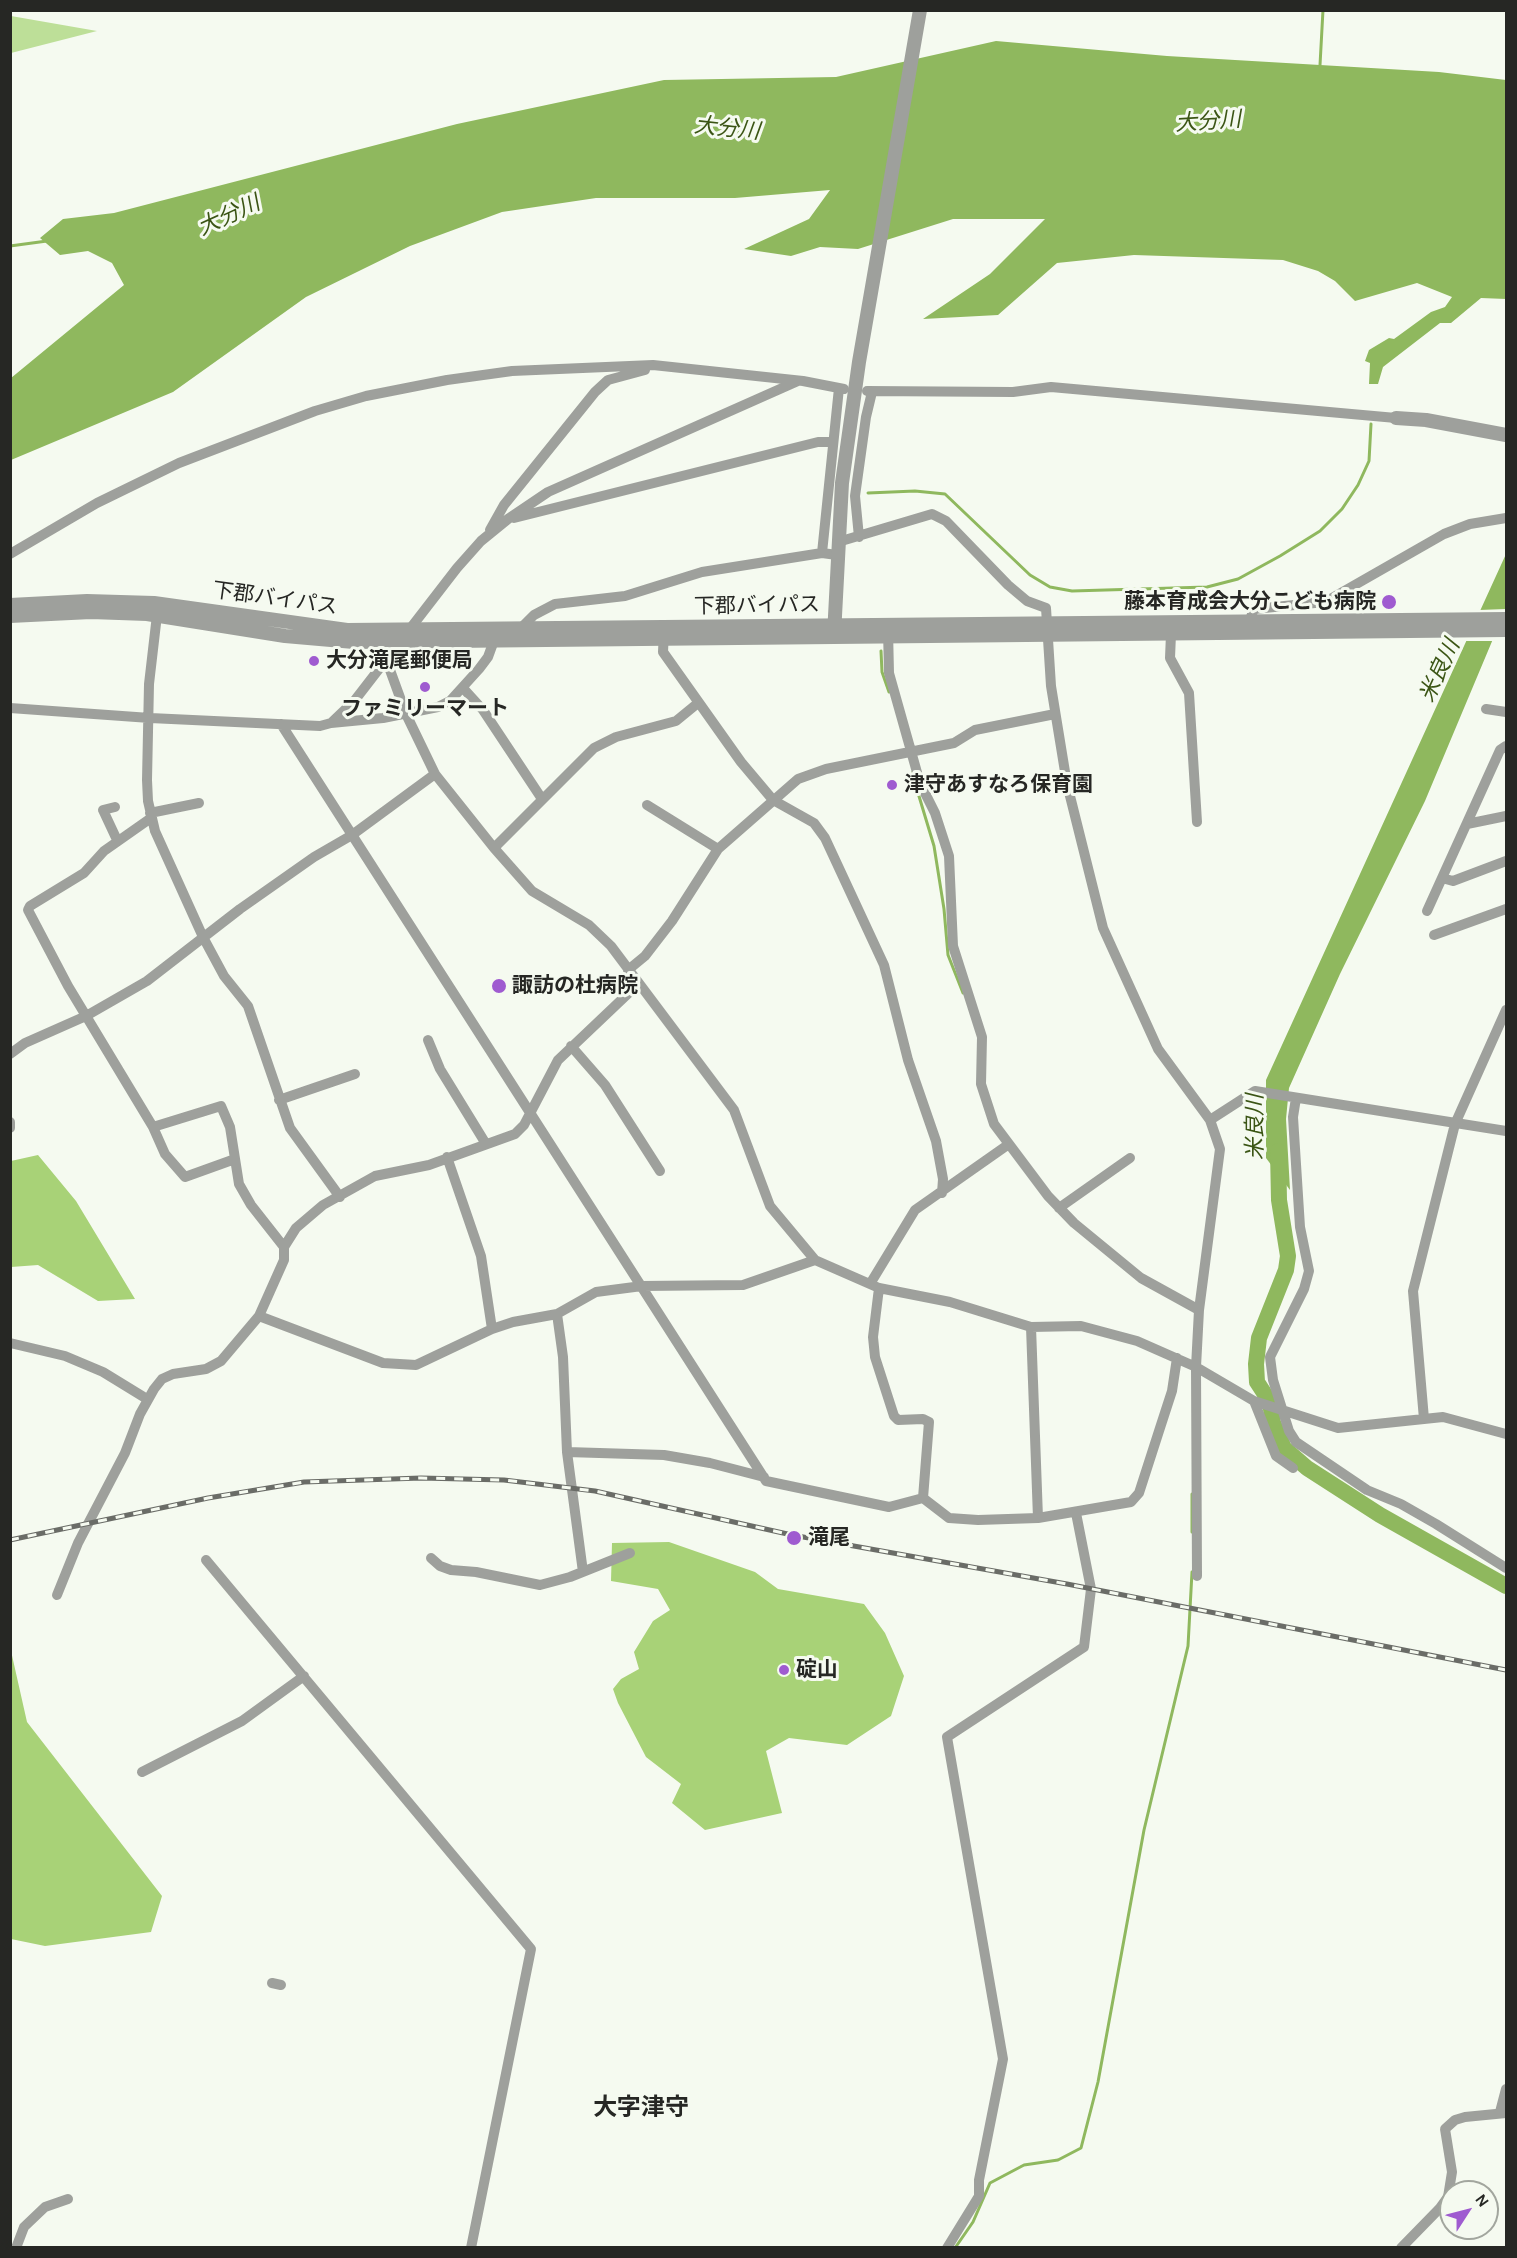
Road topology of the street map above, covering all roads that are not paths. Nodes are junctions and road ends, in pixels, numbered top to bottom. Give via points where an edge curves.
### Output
1 (920, 10) edge
2 (653, 366) junction
3 (798, 381) junction
4 (1396, 418) joint
5 (1506, 435) edge
6 (833, 442) junction
7 (1506, 518) edge
8 (508, 519) junction
9 (487, 536) junction
10 (859, 537) junction
11 (832, 550) junction
12 (10, 554) edge
13 (10, 605) edge
14 (157, 615) junction
15 (10, 616) edge
16 (1250, 622) junction
17 (1466, 625) junction
18 (1506, 627) edge
19 (520, 629) junction
20 (1047, 629) junction
21 (410, 630) junction
22 (888, 631) junction
23 (834, 632) junction
24 (664, 633) junction
25 (1171, 634) junction
26 (496, 635) junction
27 (400, 642) junction
28 (386, 659) junction
29 (463, 688) junction
30 (698, 703) junction
31 (10, 708) edge
32 (1486, 709) dead end
33 (1506, 712) edge
34 (406, 714) junction
35 (1055, 714) junction
36 (150, 718) junction
37 (331, 723) junction
38 (281, 724) junction
39 (1506, 746) edge
40 (908, 754) junction
41 (435, 774) junction
42 (542, 799) junction
43 (773, 800) junction
44 (199, 803) dead end
45 (647, 805) dead end
46 (115, 807) dead end
47 (151, 815) junction
48 (1506, 816) edge
49 (1197, 822) dead end
50 (1467, 824) junction
51 (352, 835) junction
52 (117, 840) junction
53 (494, 848) junction
54 (718, 849) junction
55 (1506, 861) edge
56 (1442, 879) junction
57 (1506, 909) edge
58 (1427, 911) dead end
59 (1434, 934) dead end
60 (203, 937) junction
61 (628, 970) junction
62 (638, 984) junction
63 (1506, 1010) edge
64 (86, 1016) junction
65 (428, 1040) dead end
66 (571, 1046) junction
67 (10, 1054) edge
68 (356, 1074) dead end
69 (1296, 1098) junction
70 (279, 1100) junction
71 (530, 1113) junction
72 (1210, 1120) junction
73 (10, 1122) edge
74 (1455, 1124) junction
75 (153, 1127) junction
76 (10, 1128) edge
77 (1506, 1131) edge
78 (486, 1144) junction
79 (1009, 1144) junction
80 (447, 1157) junction
81 (1130, 1158) dead end
82 (235, 1159) junction
83 (660, 1171) dead end
84 (942, 1192) junction
85 (340, 1197) junction
86 (1059, 1208) junction
87 (284, 1248) junction
88 (815, 1260) junction
89 (642, 1286) junction
90 (874, 1286) junction
91 (1199, 1310) junction
92 (557, 1314) junction
93 (259, 1316) junction
94 (1031, 1327) junction
95 (492, 1329) junction
96 (10, 1343) edge
97 (1177, 1358) junction
98 (1196, 1367) junction
99 (147, 1399) junction
100 (1254, 1401) junction
101 (1285, 1413) junction
102 (1424, 1419) junction
103 (1506, 1434) edge
104 (567, 1452) junction
105 (1293, 1468) dead end
106 (764, 1478) junction
107 (923, 1498) junction
108 (1076, 1513) junction
109 (1038, 1518) junction
110 (630, 1553) dead end
111 (431, 1558) dead end
112 (206, 1560) dead end
113 (1506, 1568) edge
114 (583, 1572) junction
115 (1197, 1576) dead end
116 (57, 1595) dead end
117 (304, 1676) junction
118 (142, 1772) dead end
119 (1506, 2089) edge
120 (1503, 2113) edge
121 (68, 2199) dead end
122 (16, 2247) edge
123 (471, 2247) edge
124 (947, 2247) edge
125 (1401, 2247) edge

1 - 11 street
2 - 3 street
2 - 9 street via 608,380 595,392 504,505
2 - 12 street via 512,371 366,396 315,411 179,464 97,503
3 - 6 street via 841,388
3 - 8 street via 548,492
4 - 5 street
4 - 10 street via 1051,387 1013,392 870,392 855,496
6 - 8 street via 818,442
6 - 11 street
7 - 16 street via 1470,524 1444,534 1325,602 1254,609
8 - 9 street
9 - 21 street
10 - 11 street
10 - 20 street via 932,514 946,521 1027,601 1046,608
11 - 19 street via 702,572 625,596 555,604 534,615
11 - 23 street
13 - 21 street, 下郡バイパス via 131,602 347,630
14 - 15 street via 91,612
14 - 27 street via 313,639
14 - 36 street via 149,684
16 - 17 street
16 - 20 street
17 - 18 street
17 - 25 street
19 - 24 street, 下郡バイパス
19 - 26 street, 下郡バイパス
20 - 22 street
20 - 25 street
20 - 35 street
21 - 26 street, 下郡バイパス
21 - 27 street
22 - 23 street
22 - 40 street via 889,673
23 - 24 street
24 - 26 street
24 - 30 street via 663,652
25 - 49 street via 1170,658 1189,693
26 - 27 street
26 - 29 street via 488,657
27 - 28 street
28 - 34 street
28 - 37 street via 355,700
29 - 34 street via 438,707
29 - 42 street via 483,710
30 - 42 street via 676,721 616,737 594,748
30 - 43 street
31 - 36 street
32 - 33 street
34 - 37 street
34 - 41 street
35 - 40 street via 975,730 954,743
35 - 72 street via 1067,784 1103,928 1158,1049
36 - 38 street
36 - 47 street via 147,780
37 - 38 street
38 - 51 street
39 - 50 street via 1500,750
40 - 43 street via 811,773
40 - 79 street via 935,813 949,856 953,946 982,1036 981,1084 994,1124
41 - 51 street
41 - 53 street
42 - 53 street
43 - 54 street
43 - 84 street via 814,823 825,838 877,947 908,1060 936,1141
44 - 47 street
45 - 54 street
46 - 52 street via 99,812
47 - 52 street
47 - 60 street
48 - 50 street
50 - 56 street
51 - 60 street via 314,857
51 - 71 street
52 - 64 street via 84,873 28,910
53 - 61 street via 532,891 589,925
54 - 61 street via 672,921 645,956
55 - 56 street via 1453,881
56 - 58 street
57 - 59 street
60 - 64 street via 147,981
60 - 70 street via 224,976 248,1006 273,1072
61 - 62 street
62 - 66 street
62 - 88 street via 734,1110 770,1206
63 - 74 street
64 - 67 street
64 - 75 street
65 - 78 street via 440,1069
66 - 71 street via 548,1075
66 - 83 street via 605,1085
68 - 70 street
69 - 72 street via 1255,1091
69 - 74 street
69 - 101 street via 1293,1117 1300,1227 1309,1271 1270,1357 1273,1380
70 - 85 street via 290,1128
71 - 78 street via 515,1134
71 - 89 street
72 - 91 street via 1220,1149
73 - 76 street
74 - 77 street
74 - 102 street via 1413,1291
75 - 82 street via 165,1155 185,1177
75 - 82 street via 221,1106 230,1127
78 - 80 street
79 - 84 street
79 - 86 street
80 - 85 street via 429,1165 375,1176
80 - 95 street via 482,1257
81 - 86 street
82 - 87 street via 239,1184 251,1206
84 - 90 street via 915,1210
85 - 87 street via 310,1215
86 - 91 street via 1134,1273
87 - 93 street via 282,1267
88 - 89 street via 743,1285
88 - 90 street
89 - 92 street via 596,1292
89 - 106 street
90 - 94 street via 950,1302
90 - 107 street via 875,1357 894,1416 898,1420 929,1422
91 - 98 street
92 - 95 street
92 - 104 street
93 - 95 street via 383,1363 416,1365
93 - 99 street via 221,1361 206,1369 162,1379
94 - 97 street via 1081,1326 1137,1341
94 - 109 street
96 - 99 street via 65,1356 103,1372
97 - 98 street
97 - 108 street via 1172,1391 1139,1493 1131,1502
98 - 100 street
98 - 115 street
99 - 116 street
100 - 101 street
100 - 105 street via 1276,1456
101 - 102 street via 1338,1428
101 - 113 street via 1285,1422 1296,1442 1367,1490 1427,1519
102 - 103 street via 1443,1417
104 - 106 street via 664,1455
104 - 114 street
106 - 107 street via 881,1506
107 - 109 street via 949,1518
108 - 109 street
108 - 124 street via 1091,1589 1084,1647 947,1737 1004,2059 979,2196
110 - 114 street
111 - 114 street via 451,1570 540,1585
112 - 117 street
117 - 118 street via 242,1721
117 - 123 street via 531,1949
119 - 120 street
120 - 125 street via 1465,2117 1445,2129 1452,2172 1448,2197
121 - 122 street via 45,2207 24,2227

